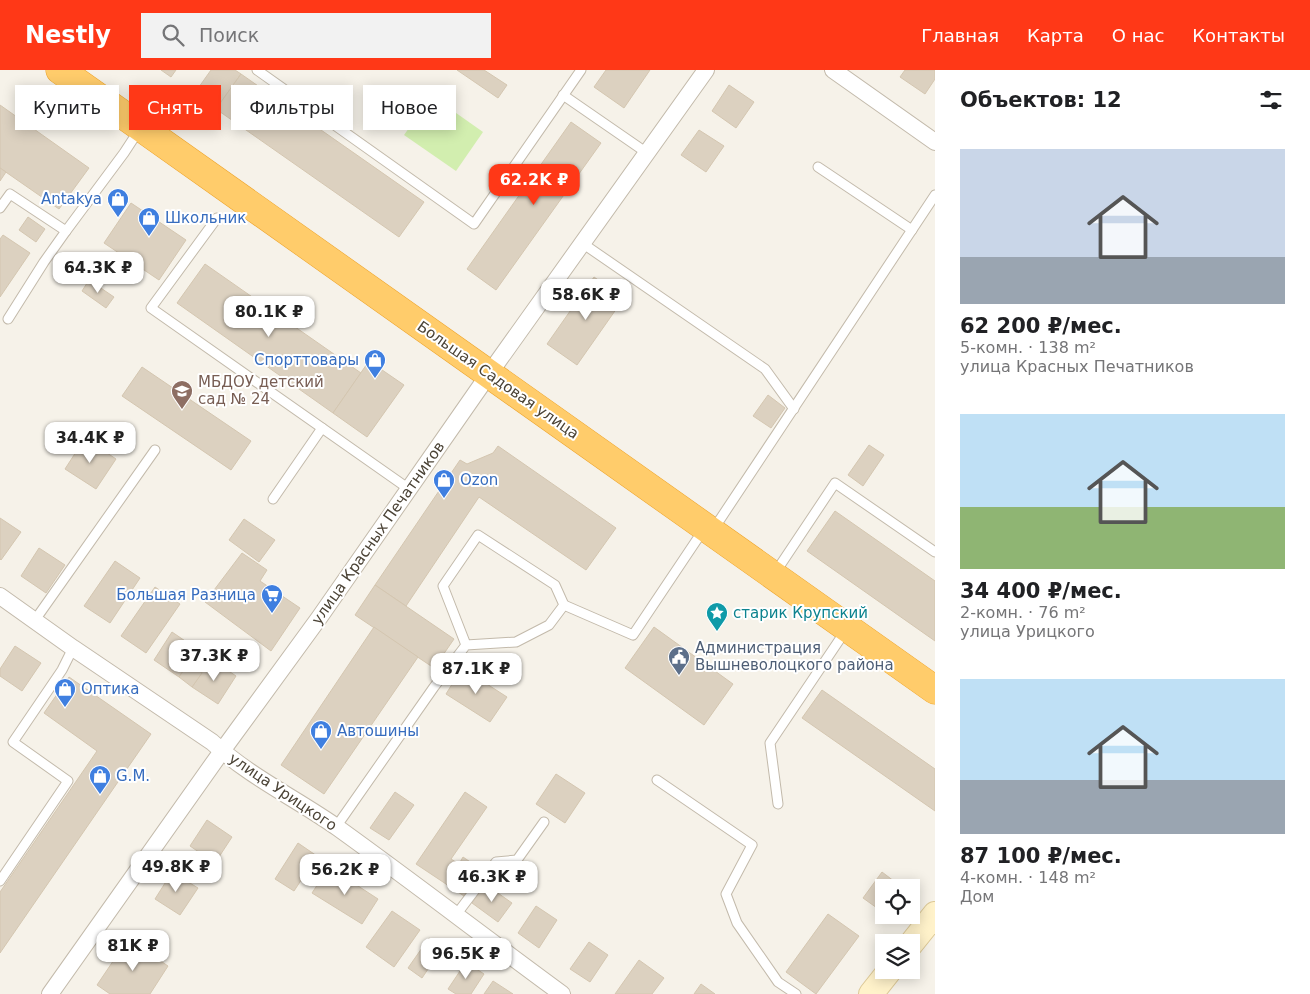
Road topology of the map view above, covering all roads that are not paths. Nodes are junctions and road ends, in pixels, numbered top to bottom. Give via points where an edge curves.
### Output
1 (60, 70) edge
2 (257, 70) edge
3 (581, 70) edge
4 (706, 70) edge
5 (833, 70) edge
6 (563, 95) junction
7 (129, 120) edge
8 (139, 130) edge
9 (143, 130) edge
10 (935, 142) edge
11 (647, 153) junction
12 (818, 167) dead end
13 (935, 194) edge
14 (0, 208) edge
15 (217, 218) dead end
16 (912, 230) junction
17 (66, 231) junction
18 (582, 243) junction
19 (8, 319) dead end
20 (489, 374) junction
21 (794, 409) junction
22 (322, 428) junction
23 (155, 450) dead end
24 (409, 489) junction
25 (273, 499) dead end
26 (709, 529) junction
27 (935, 552) edge
28 (773, 575) junction
29 (0, 596) edge
30 (564, 605) junction
31 (35, 620) junction
32 (848, 628) junction
33 (466, 645) junction
34 (73, 648) junction
35 (935, 690) edge
36 (222, 751) junction
37 (657, 780) dead end
38 (778, 804) dead end
39 (544, 822) dead end
40 (336, 827) junction
41 (0, 881) edge
42 (935, 914) edge
43 (456, 915) junction
44 (919, 934) edge
45 (883, 979) edge
46 (50, 994) edge
47 (562, 994) edge
48 (796, 994) edge
49 (872, 994) edge

1 - 7 highway, Большая Садовая улица
2 - 6 lane via 474,224
3 - 6 lane
4 - 11 street, улица Красных Печатников
5 - 10 street
6 - 11 lane
8 - 17 lane
9 - 20 highway, Большая Садовая улица
11 - 18 street, улица Красных Печатников
12 - 16 lane
13 - 16 lane
14 - 17 lane via 10,194
15 - 22 lane via 152,308
16 - 21 lane
17 - 19 lane
18 - 20 street, улица Красных Печатников
18 - 21 lane via 765,369
20 - 24 street, улица Красных Печатников
20 - 26 highway, Большая Садовая улица
21 - 26 lane
22 - 24 lane
22 - 25 lane
23 - 31 lane
24 - 36 street, улица Красных Печатников
26 - 28 highway, Большая Садовая улица
26 - 30 lane via 633,634
27 - 28 lane via 835,483
28 - 32 highway, Большая Садовая улица
29 - 31 street, улица Урицкого
30 - 33 lane via 549,625 516,642
30 - 33 lane via 555,585 478,535 443,586
31 - 34 street, улица Урицкого
32 - 35 highway, Большая Садовая улица
32 - 38 lane via 770,744
33 - 40 lane
34 - 36 street, улица Урицкого
34 - 41 lane via 62,670 13,742 68,781
36 - 40 street, улица Урицкого
36 - 46 street, улица Красных Печатников
37 - 48 lane via 752,845 726,894 738,923 778,982
39 - 43 lane via 517,860 496,862
40 - 43 street, улица Урицкого
42 - 44 street
43 - 47 street, улица Урицкого
45 - 49 street

